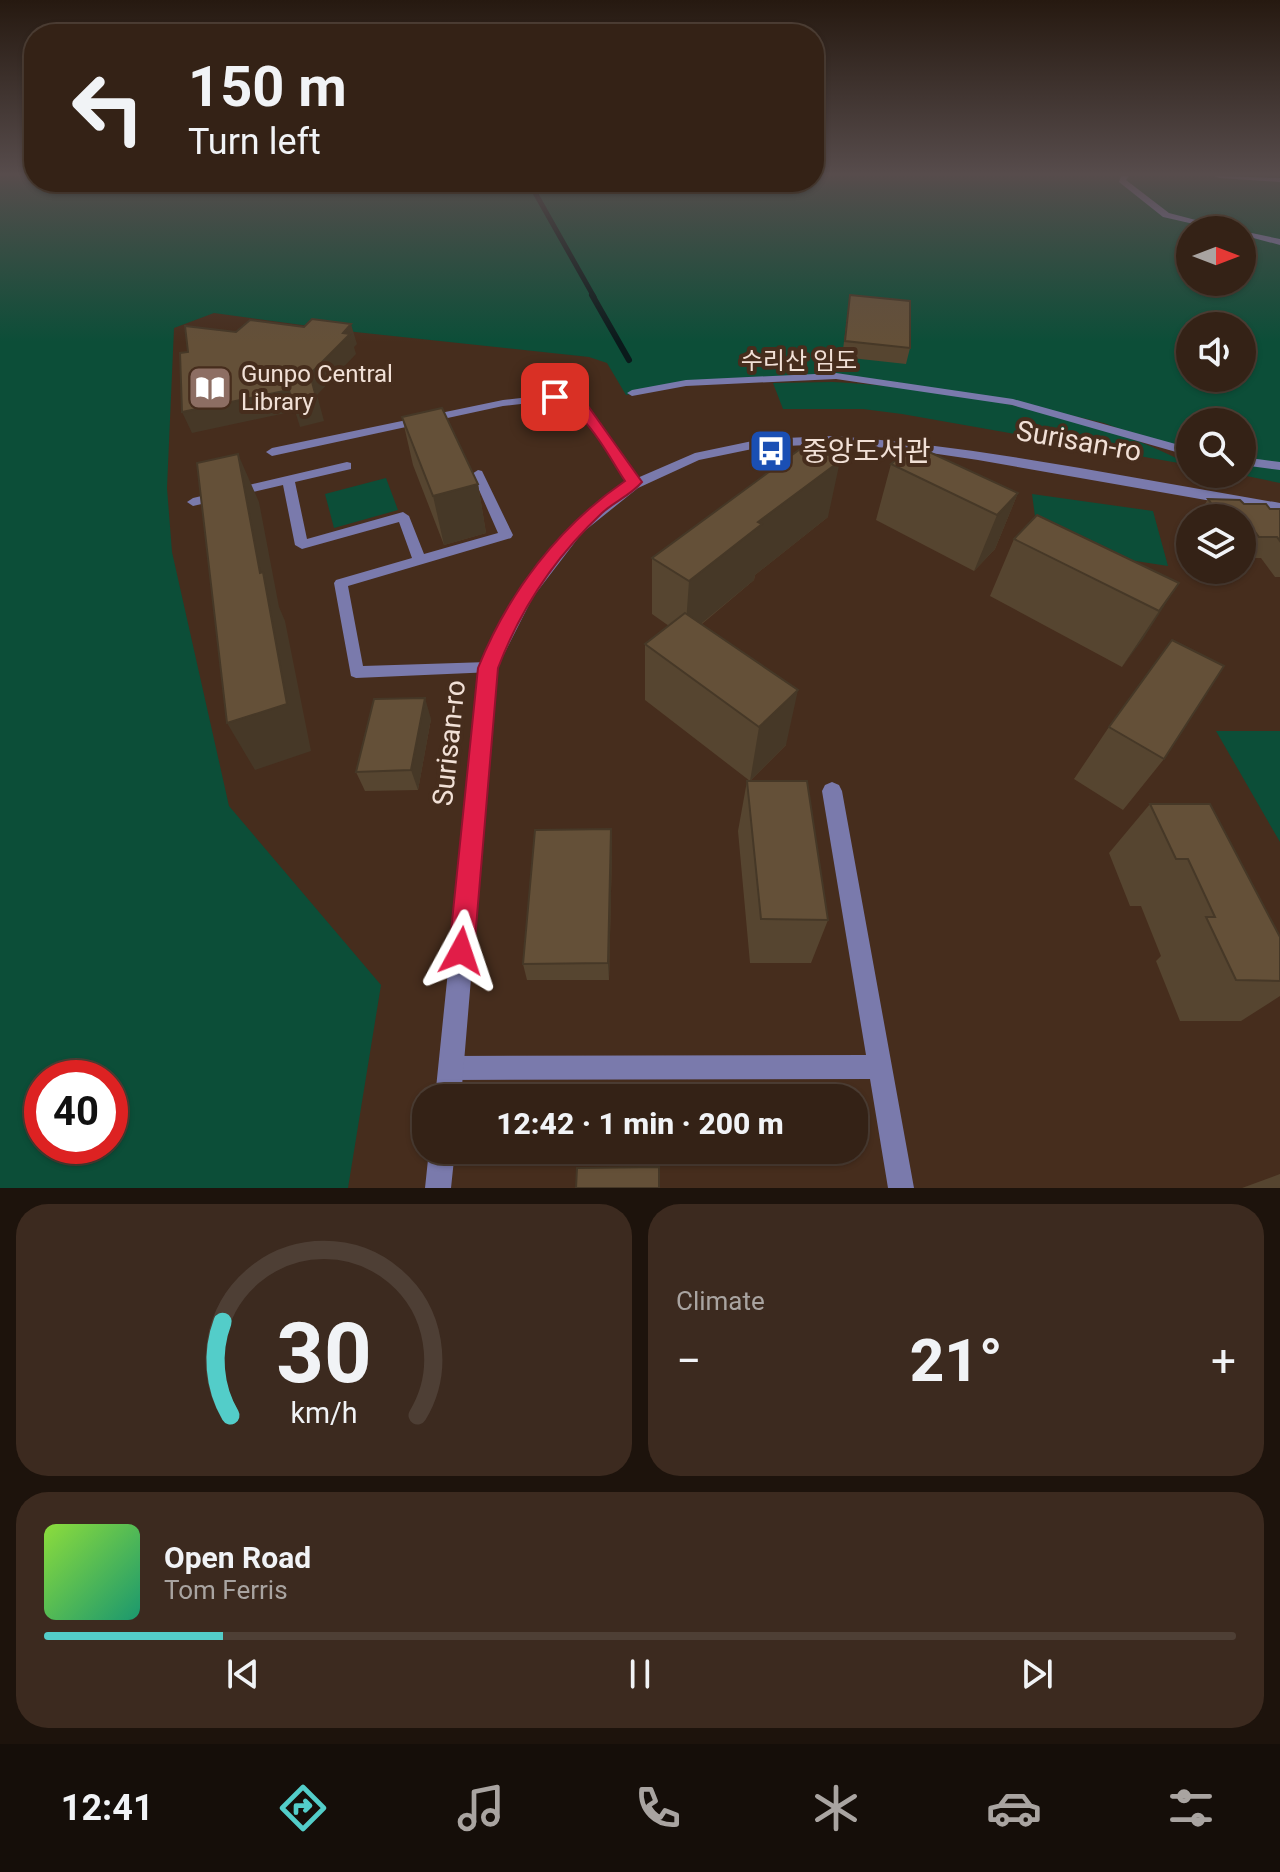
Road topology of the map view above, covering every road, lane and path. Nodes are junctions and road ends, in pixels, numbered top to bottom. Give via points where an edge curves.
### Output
1 (1256, 236) edge
2 (1280, 242) edge
3 (632, 393) dead end
4 (1176, 448) edge
5 (272, 452) dead end
6 (1256, 463) edge
7 (347, 466) dead end
8 (1280, 466) edge
9 (478, 474) dead end
10 (288, 480) junction
11 (634, 482) junction
12 (193, 502) dead end
13 (1280, 508) edge
14 (420, 560) junction
15 (488, 668) junction
16 (832, 791) dead end
17 (880, 1067) junction
18 (451, 1068) junction
19 (449, 1084) edge
20 (441, 1164) edge
21 (438, 1188) edge
22 (901, 1188) edge

1 - 2 lane
3 - 4 lane, 수리산 임도 via 686,383 836,376 1013,402
5 - 11 lane via 503,403 555,397 583,409
6 - 8 lane
7 - 10 lane
9 - 14 lane via 506,535
10 - 12 lane
10 - 14 lane via 302,545 403,516
11 - 13 street, Surisan-ro via 688,457 724,448 818,439 993,457
11 - 15 street, Surisan-ro via 598,507 548,559
14 - 15 lane via 341,583 356,672
15 - 18 street, Surisan-ro
16 - 17 street
17 - 18 street
17 - 22 street
18 - 19 street, Surisan-ro
20 - 21 street

